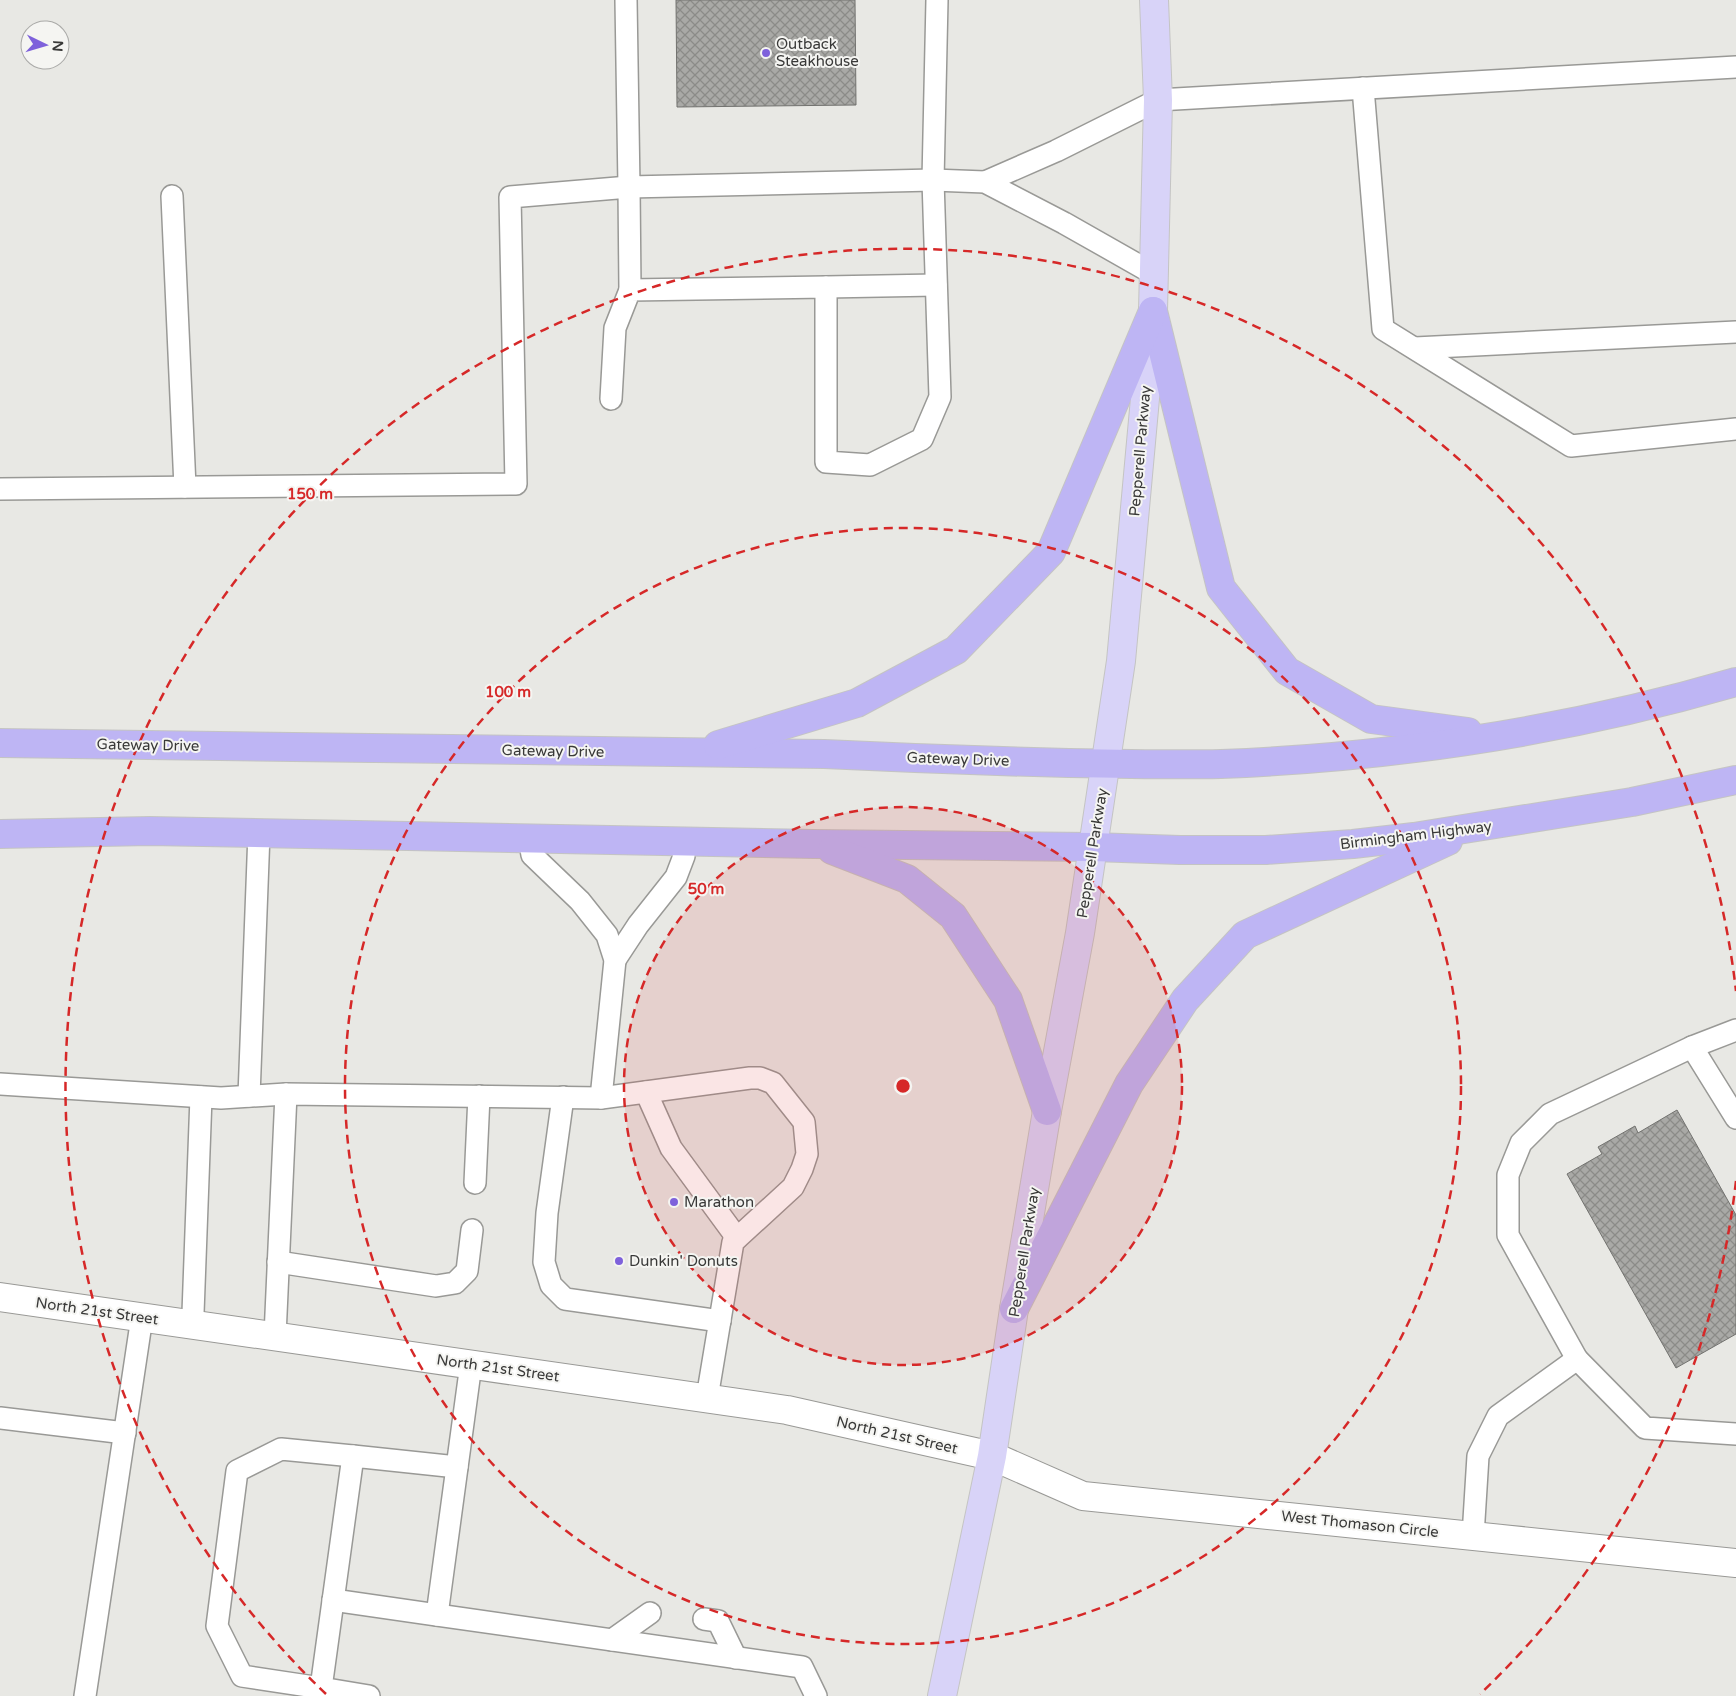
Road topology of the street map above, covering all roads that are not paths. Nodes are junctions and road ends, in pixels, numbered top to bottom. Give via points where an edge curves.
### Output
1 (626, 0) edge
2 (938, 0) edge
3 (1154, 0) edge
4 (1736, 67) edge
5 (1363, 88) junction
6 (1158, 100) junction
7 (933, 180) junction
8 (985, 182) junction
9 (628, 187) junction
10 (172, 196) dead end
11 (1154, 274) junction
12 (936, 285) junction
13 (826, 287) junction
14 (630, 290) junction
15 (1153, 311) junction
16 (1736, 332) edge
17 (1415, 348) junction
18 (611, 399) dead end
19 (1736, 429) edge
20 (185, 487) junction
21 (0, 489) edge
22 (1736, 682) edge
23 (1502, 736) junction
24 (0, 743) edge
25 (692, 753) junction
26 (1105, 764) junction
27 (1736, 780) edge
28 (1474, 828) junction
29 (259, 833) junction
30 (0, 834) edge
31 (529, 838) junction
32 (684, 841) junction
33 (814, 844) junction
34 (1093, 847) junction
35 (615, 960) junction
36 (1736, 1030) edge
37 (1692, 1047) junction
38 (0, 1084) edge
39 (646, 1092) junction
40 (286, 1094) junction
41 (249, 1096) junction
42 (479, 1096) junction
43 (201, 1097) junction
44 (563, 1097) junction
45 (600, 1098) junction
46 (1047, 1111) junction
47 (1736, 1118) edge
48 (475, 1183) dead end
49 (472, 1230) dead end
50 (738, 1238) junction
51 (278, 1262) junction
52 (0, 1297) edge
53 (1014, 1309) junction
54 (142, 1317) junction
55 (720, 1322) junction
56 (191, 1324) junction
57 (275, 1336) junction
58 (1577, 1359) junction
59 (472, 1364) junction
60 (707, 1398) junction
61 (0, 1418) edge
62 (125, 1433) junction
63 (1736, 1434) edge
64 (353, 1456) junction
65 (992, 1456) junction
66 (457, 1467) junction
67 (1473, 1536) junction
68 (1736, 1563) edge
69 (333, 1600) junction
70 (650, 1613) dead end
71 (437, 1615) junction
72 (704, 1619) dead end
73 (612, 1640) junction
74 (736, 1658) junction
75 (321, 1688) junction
76 (84, 1696) edge
77 (368, 1696) edge
78 (816, 1696) edge
79 (942, 1696) edge

1 - 9 lane
2 - 7 lane
3 - 6 main road, Pepperell Parkway
4 - 5 lane
5 - 6 lane
5 - 17 lane via 1383,329
6 - 8 lane
6 - 11 main road, Pepperell Parkway
7 - 8 lane
7 - 9 lane
7 - 12 lane
8 - 11 lane
9 - 14 lane
9 - 20 lane via 510,196 516,484
10 - 20 lane
11 - 15 main road, Pepperell Parkway
12 - 13 lane
12 - 13 lane via 940,397 922,439 870,465 826,462
13 - 14 lane
14 - 18 lane via 615,328
15 - 23 highway via 1221,588 1288,671 1371,719
15 - 25 highway via 1051,552 956,650 857,703
15 - 26 main road, Pepperell Parkway via 1120,661
16 - 17 lane
17 - 19 lane via 1571,446
20 - 21 lane
22 - 23 highway via 1594,718
23 - 26 highway via 1409,750 1315,759 1220,764
24 - 25 highway, Gateway Drive
25 - 26 highway, Gateway Drive via 824,754
26 - 34 main road, Pepperell Parkway
27 - 28 highway, Birmingham Highway via 1632,802
28 - 34 highway, Birmingham Highway via 1353,844 1266,850
28 - 53 highway via 1245,935 1185,1000 1129,1084
29 - 30 highway
29 - 31 highway
29 - 41 lane
31 - 32 highway
31 - 35 lane via 532,855 580,901 607,935
32 - 33 highway
32 - 35 lane via 684,856 676,877
33 - 34 highway
33 - 46 highway via 908,879 953,916 1008,1000
34 - 46 main road, Pepperell Parkway
35 - 45 lane
36 - 37 lane
37 - 47 lane
37 - 58 lane via 1550,1114 1521,1143 1508,1175 1508,1235
38 - 43 lane
39 - 45 lane
39 - 50 lane via 671,1148
39 - 50 lane via 760,1078 773,1083 804,1122 807,1154 794,1187
40 - 41 lane
40 - 42 lane
40 - 51 lane
41 - 43 lane
42 - 44 lane
42 - 48 lane
43 - 56 lane
44 - 45 lane
44 - 55 lane via 547,1213 544,1262 550,1285 566,1299
46 - 53 main road, Pepperell Parkway
49 - 51 lane via 467,1271 455,1282 436,1286
50 - 55 lane via 733,1242
51 - 57 lane
52 - 54 street, North 21st Street
53 - 65 main road, Pepperell Parkway
54 - 56 street, North 21st Street
54 - 62 lane
55 - 60 lane
56 - 57 street, North 21st Street
57 - 59 street, North 21st Street
58 - 63 lane via 1645,1428
58 - 67 lane via 1498,1416 1478,1456
59 - 60 street, North 21st Street
59 - 66 lane
60 - 65 street, North 21st Street via 787,1410
61 - 62 lane
62 - 76 lane
64 - 66 lane
64 - 69 lane
64 - 75 lane via 281,1449 236,1471 217,1626 242,1676
65 - 67 street, West Thomason Circle via 1083,1496
65 - 79 main road, Pepperell Parkway
66 - 71 lane
67 - 68 street, West Thomason Circle
69 - 71 lane
69 - 75 lane
70 - 73 lane
71 - 73 lane
72 - 74 lane via 718,1621
73 - 74 lane
74 - 78 lane via 802,1668
75 - 77 lane

